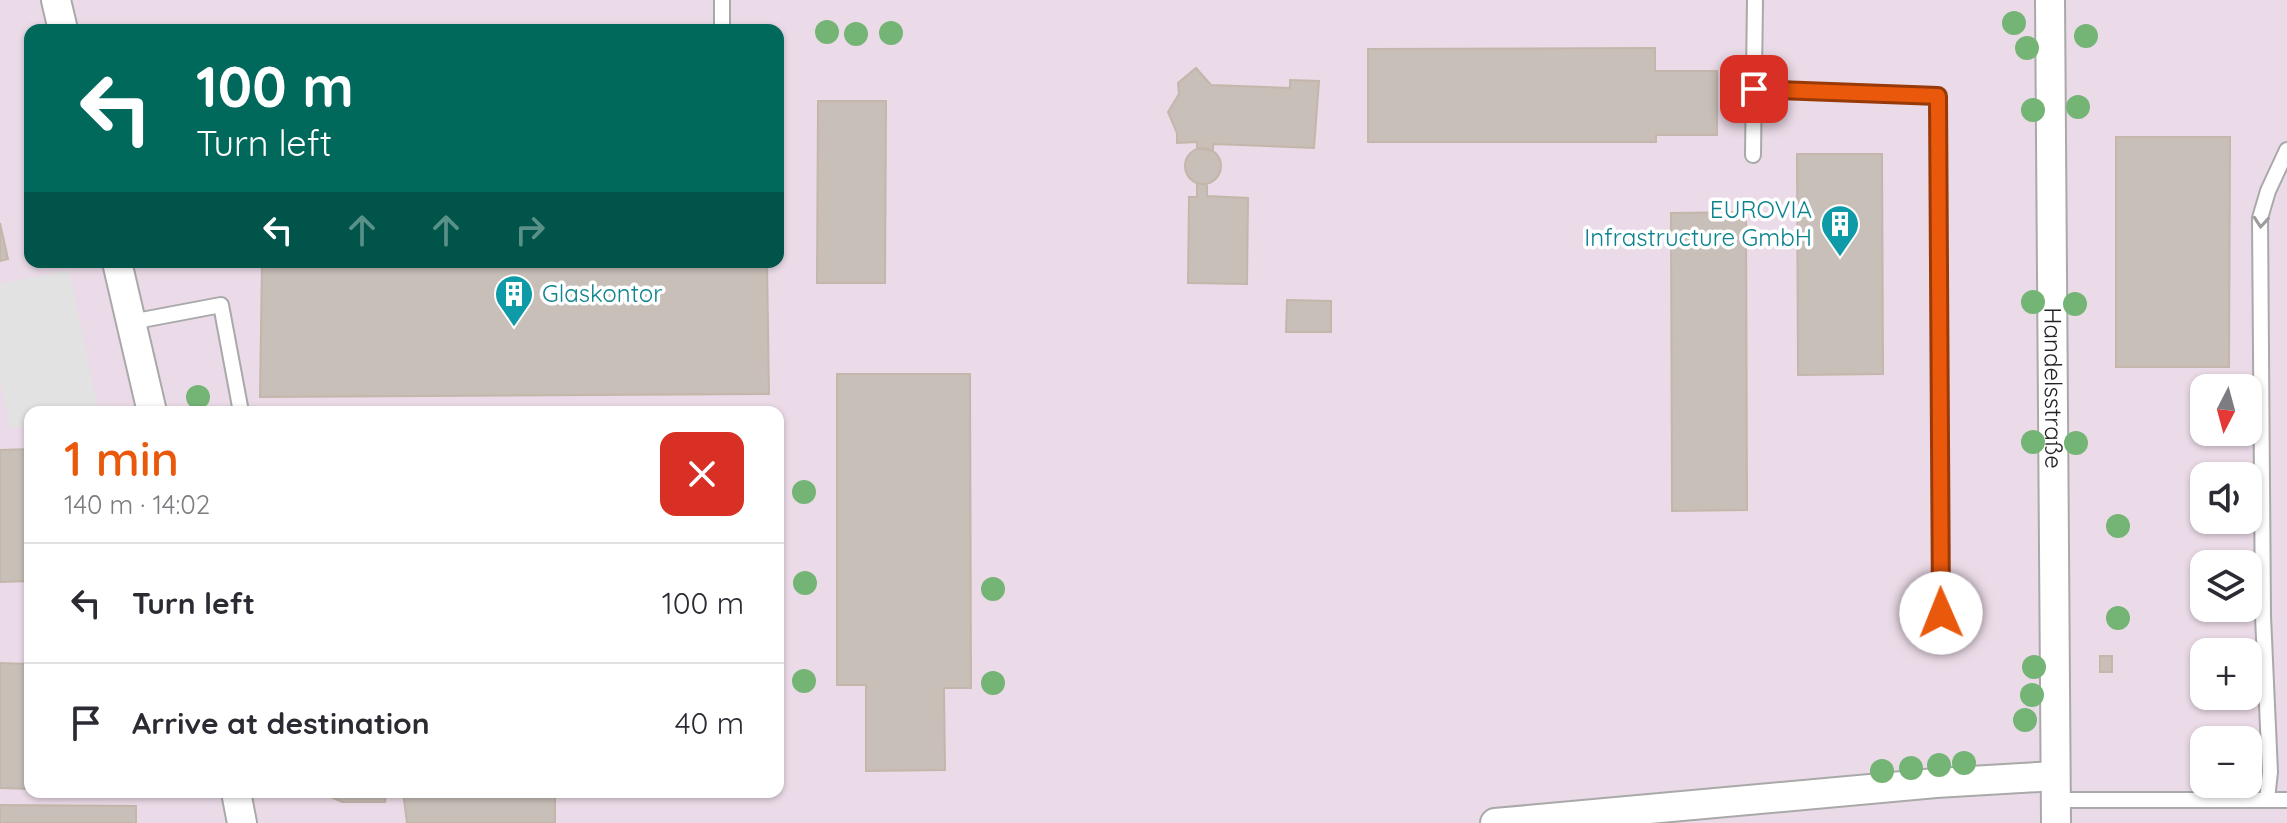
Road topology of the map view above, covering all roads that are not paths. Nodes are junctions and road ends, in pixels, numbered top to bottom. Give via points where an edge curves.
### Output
1 (56, 0) edge
2 (722, 0) edge
3 (1755, 0) edge
4 (2050, 0) edge
5 (62, 24) edge
6 (722, 24) edge
7 (1754, 89) junction
8 (2287, 150) edge
9 (1753, 155) dead end
10 (118, 268) edge
11 (131, 322) junction
12 (151, 406) edge
13 (240, 406) edge
14 (1941, 613) dead end
15 (237, 798) edge
16 (2055, 799) edge
17 (2267, 799) junction
18 (2287, 800) edge
19 (242, 823) edge
20 (1495, 823) edge

1 - 5 street
2 - 6 lane
3 - 7 lane
4 - 16 street, Handelsstraße
7 - 9 lane
7 - 14 lane via 1938,96
8 -> 17 lane via 2260,218
10 - 11 street
11 - 12 street
11 - 13 lane via 221,305
15 - 19 street
16 - 17 lane
16 - 20 street via 1921,784
17 - 18 lane

